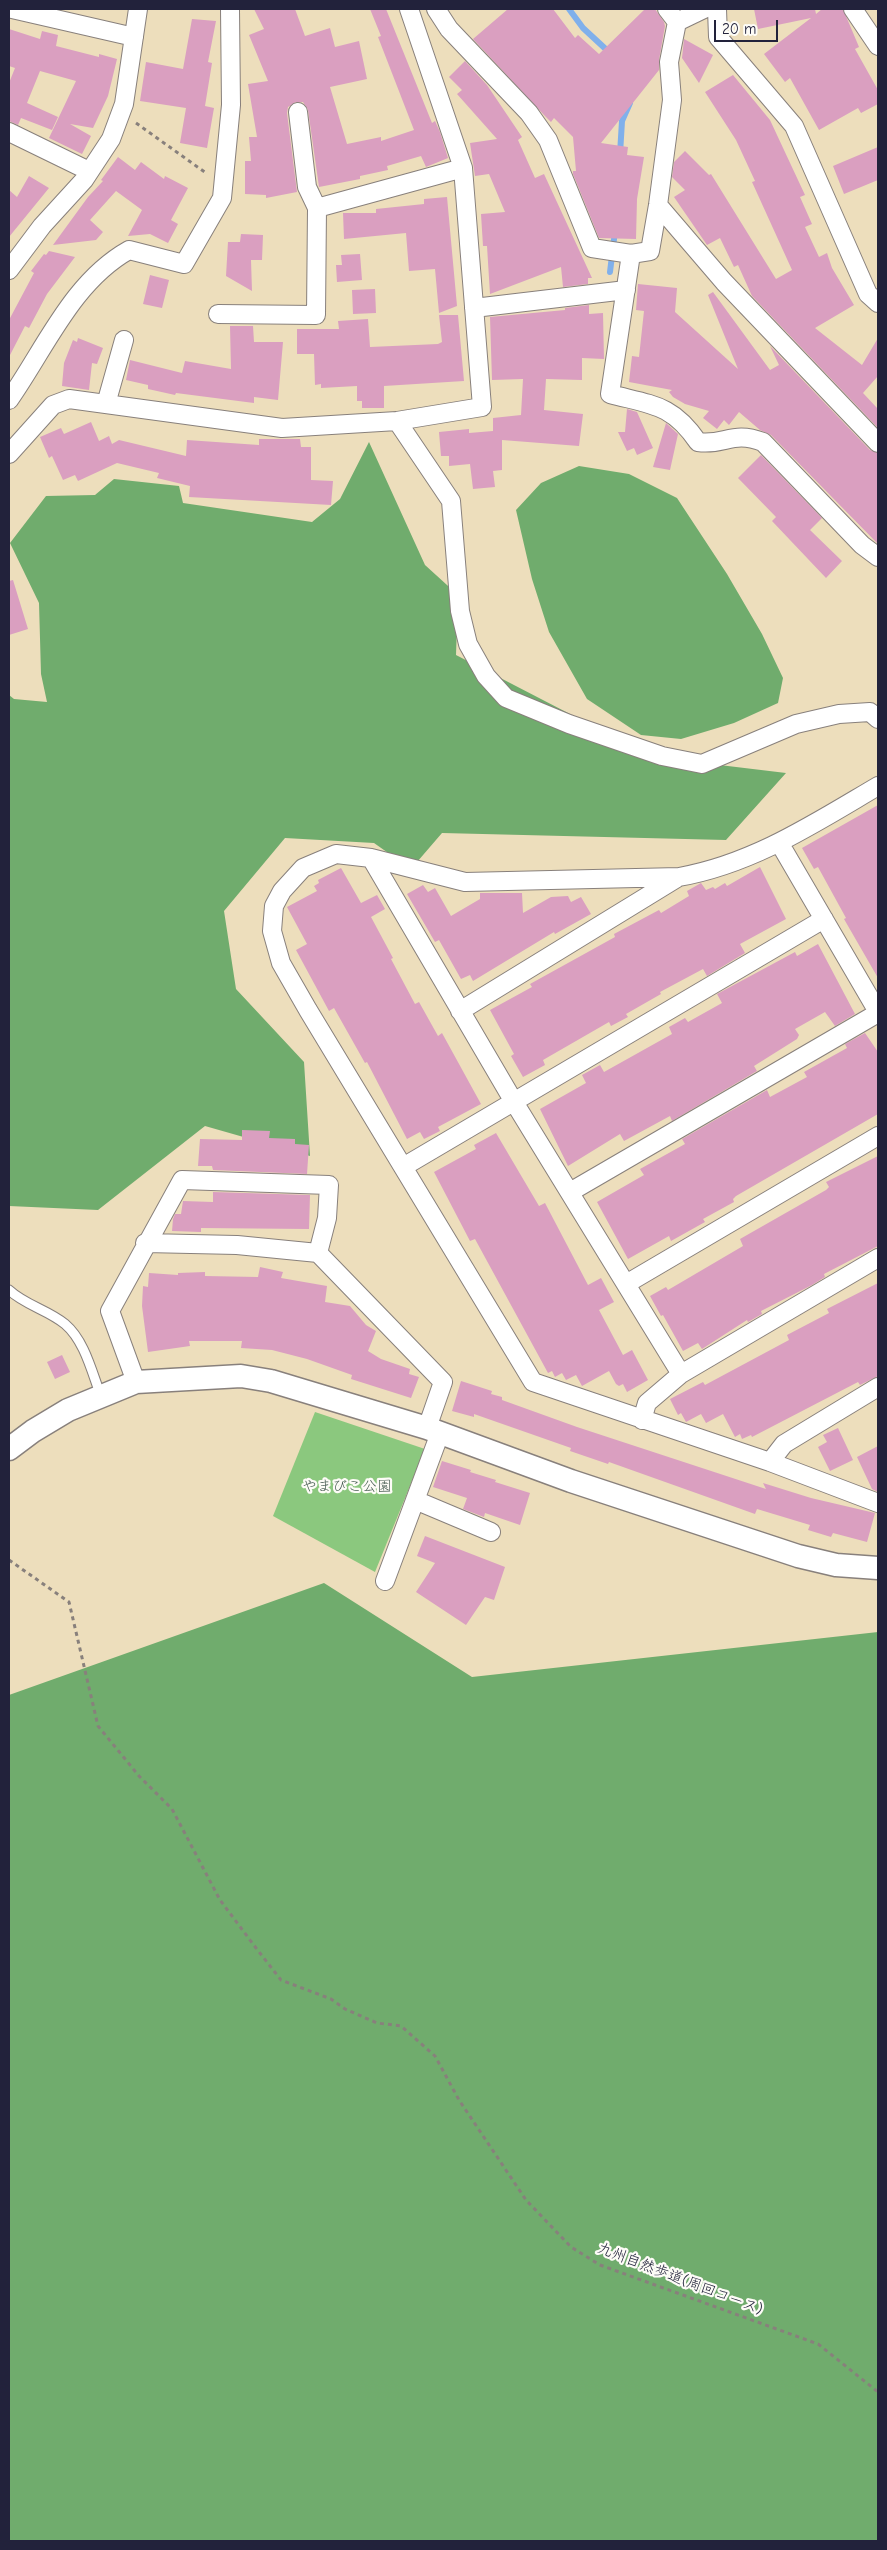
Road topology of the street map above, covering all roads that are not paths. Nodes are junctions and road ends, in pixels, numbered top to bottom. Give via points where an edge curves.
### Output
1 (12, 9) edge
2 (138, 9) edge
3 (230, 9) edge
4 (409, 9) edge
5 (436, 9) edge
6 (704, 9) edge
7 (717, 9) edge
8 (853, 9) edge
9 (672, 15) edge
10 (134, 37) junction
11 (878, 46) edge
12 (298, 112) dead end
13 (9, 132) edge
14 (463, 168) junction
15 (90, 171) junction
16 (658, 205) junction
17 (317, 208) junction
18 (631, 254) junction
19 (9, 270) edge
20 (626, 290) junction
21 (878, 303) edge
22 (474, 308) junction
23 (218, 314) dead end
24 (124, 340) dead end
25 (9, 400) edge
26 (106, 404) junction
27 (397, 421) junction
28 (878, 442) edge
29 (9, 454) edge
30 (878, 556) edge
31 (878, 719) edge
32 (878, 786) edge
33 (780, 844) junction
34 (370, 858) junction
35 (679, 877) junction
36 (824, 919) junction
37 (460, 1011) junction
38 (878, 1013) edge
39 (514, 1102) junction
40 (878, 1136) edge
41 (403, 1167) junction
42 (570, 1192) junction
43 (145, 1243) junction
44 (318, 1254) junction
45 (878, 1258) edge
46 (626, 1284) junction
47 (9, 1290) edge
48 (681, 1374) junction
49 (136, 1382) junction
50 (878, 1387) edge
51 (101, 1397) junction
52 (642, 1420) junction
53 (434, 1430) junction
54 (9, 1449) edge
55 (770, 1462) junction
56 (415, 1500) junction
57 (878, 1503) edge
58 (491, 1532) dead end
59 (878, 1568) edge
60 (385, 1581) dead end

1 - 10 street
2 - 10 street
3 - 25 street via 231,105 222,198 184,264 130,250 112,260 89,282 60,320
4 - 14 street
5 - 18 street via 449,29 529,112 548,140 592,248
6 - 9 street
7 - 21 street via 718,37 794,126 868,294
8 - 11 street
9 - 16 street via 669,62 672,100
10 - 15 street via 120,112 111,139
12 - 17 street via 307,187
13 - 15 street
14 - 17 street
14 - 22 street
15 - 19 street
16 - 18 street via 650,251
16 - 28 street via 724,282
17 - 23 street via 316,315
18 - 20 street
20 - 22 street
20 - 30 street via 610,394 667,409 685,423 698,442 710,444 735,436 763,442 862,545
22 - 27 street via 482,407
24 - 26 street
26 - 27 street via 282,428
26 - 29 street via 69,399 53,405
27 - 31 street via 451,501 460,611 468,644 486,676 506,698 662,756 702,764 796,724 839,714 870,712
32 - 33 street
33 - 35 street via 706,872
33 - 36 street
34 - 35 street via 465,882
34 - 37 street
34 - 41 street via 336,854 304,868 282,891 274,906 272,931 281,963
35 - 37 street
36 - 38 street
36 - 39 street
37 - 39 street
38 - 42 street
39 - 41 street
39 - 42 street
40 - 46 street
41 - 52 street via 533,1382
42 - 46 street
43 - 44 street via 237,1245
43 - 44 street via 182,1180 329,1185 327,1218
43 - 49 street via 110,1311
44 - 53 street via 442,1382
45 - 48 street
46 - 48 street
47 - 51 lane via 65,1325 84,1352
48 - 52 street via 647,1403
49 - 51 street
49 - 53 street via 241,1376 271,1381
50 - 55 street via 784,1444
51 - 54 street via 68,1410
52 - 55 street
53 - 56 street
53 - 59 street via 571,1481 798,1556 836,1566
55 - 57 street
56 - 58 street
56 - 60 street

